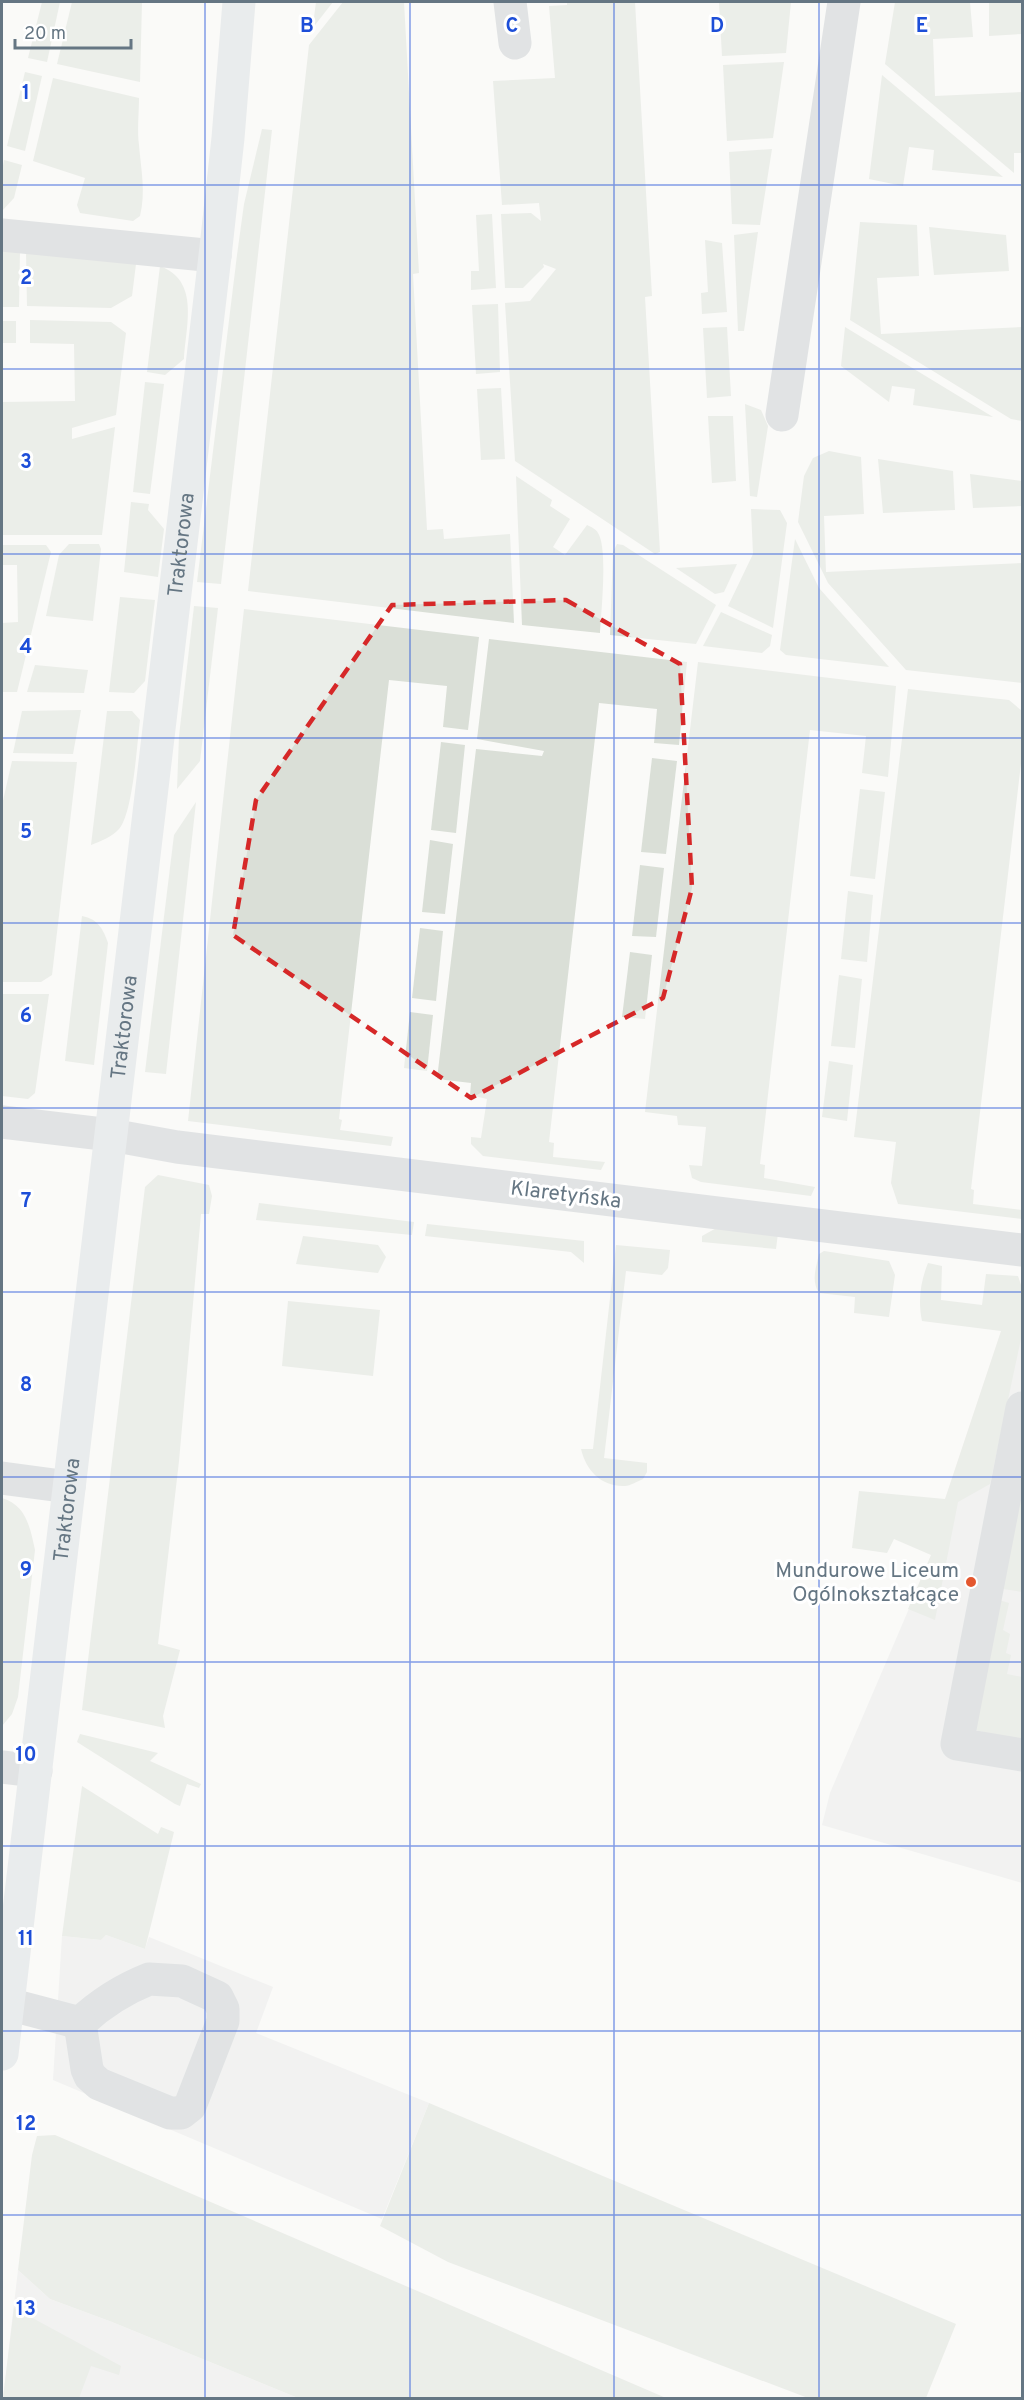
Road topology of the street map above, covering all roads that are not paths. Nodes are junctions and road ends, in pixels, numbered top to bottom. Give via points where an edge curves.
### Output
1 (238, 2) edge
2 (510, 2) edge
3 (844, 2) edge
4 (515, 43) dead end
5 (2, 235) edge
6 (215, 256) junction
7 (782, 415) dead end
8 (2, 1122) edge
9 (111, 1136) junction
10 (1023, 1250) edge
11 (1023, 1408) edge
12 (2, 1478) edge
13 (69, 1487) junction
14 (1023, 1755) edge
15 (2, 1767) edge
16 (36, 1771) junction
17 (8, 2004) junction
18 (81, 2023) junction
19 (2, 2054) edge

1 - 6 main road, Traktorowa
2 - 4 street
3 - 7 street
5 - 6 street
6 - 9 main road, Traktorowa
8 - 9 street, Klaretyńska
9 - 10 street, Klaretyńska
9 - 13 main road, Traktorowa
11 - 14 street via 957,1744
12 - 13 street
13 - 16 main road, Traktorowa
15 - 16 street
16 - 17 main road, Traktorowa
17 - 18 street
17 - 19 main road, Traktorowa
18 - 18 street via 91,2012 149,1979 182,1981 217,1997 223,2009 223,2021 190,2106 181,2113 170,2113 99,2084 90,2076

